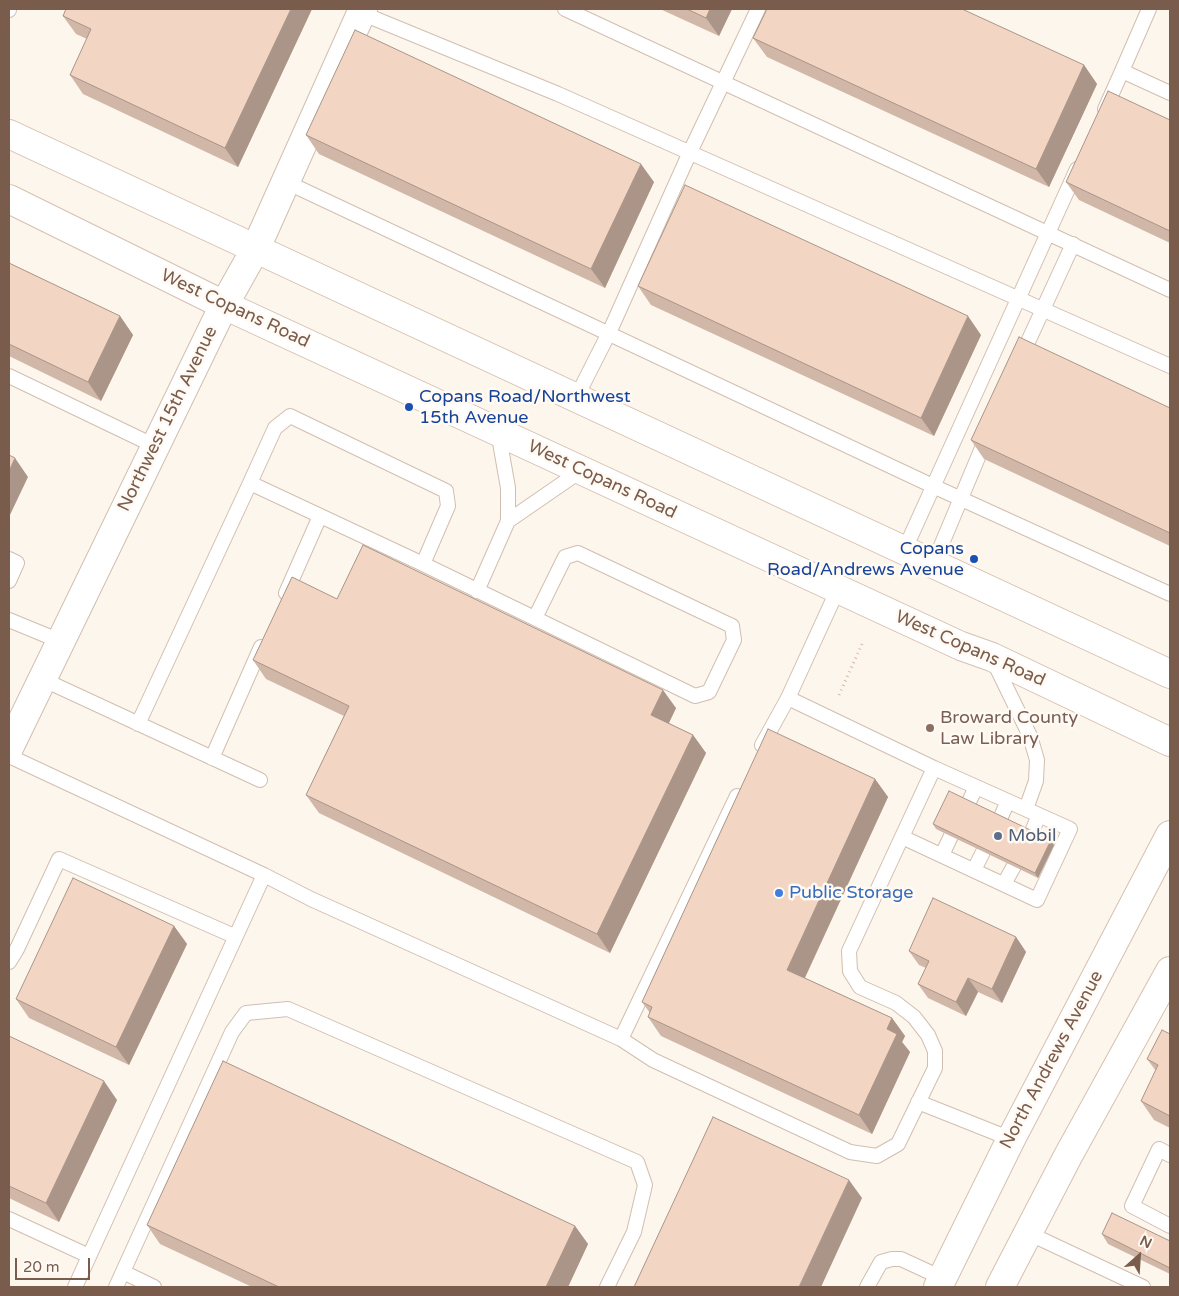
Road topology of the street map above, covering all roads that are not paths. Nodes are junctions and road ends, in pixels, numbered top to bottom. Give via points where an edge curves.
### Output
1 (565, 9) edge
2 (758, 9) edge
3 (1149, 9) edge
4 (362, 11) edge
5 (1122, 71) junction
6 (723, 82) junction
7 (1170, 93) edge
8 (1097, 125) edge
9 (9, 134) edge
10 (690, 152) junction
11 (1085, 152) edge
12 (286, 182) junction
13 (9, 199) edge
14 (1048, 232) junction
15 (1073, 244) junction
16 (256, 248) junction
17 (1170, 290) edge
18 (1018, 299) junction
19 (224, 305) junction
20 (1041, 309) junction
21 (610, 333) junction
22 (1170, 366) edge
23 (1014, 372) edge
24 (9, 376) edge
25 (576, 398) junction
26 (991, 426) edge
27 (498, 431) junction
28 (155, 446) junction
29 (582, 470) junction
30 (250, 483) junction
31 (935, 487) junction
32 (961, 498) junction
33 (320, 516) junction
34 (508, 521) junction
35 (904, 552) junction
36 (9, 559) edge
37 (423, 564) junction
38 (933, 564) junction
39 (9, 581) edge
40 (838, 589) junction
41 (477, 590) junction
42 (1170, 594) edge
43 (280, 606) edge
44 (535, 618) junction
45 (9, 620) edge
46 (268, 633) edge
47 (60, 641) junction
48 (992, 657) junction
49 (1170, 674) edge
50 (42, 679) junction
51 (788, 698) junction
52 (138, 724) junction
53 (1170, 742) edge
54 (9, 748) edge
55 (9, 756) edge
56 (212, 758) junction
57 (754, 761) edge
58 (934, 768) junction
59 (260, 780) dead end
60 (976, 787) junction
61 (742, 788) edge
62 (1008, 801) junction
63 (968, 804) edge
64 (1026, 809) junction
65 (1039, 815) junction
66 (1000, 819) edge
67 (1031, 834) edge
68 (1170, 835) edge
69 (951, 836) edge
70 (902, 837) junction
71 (983, 852) edge
72 (942, 856) junction
73 (1014, 866) edge
74 (974, 870) junction
75 (264, 875) junction
76 (1004, 884) junction
77 (234, 936) junction
78 (9, 962) edge
79 (1170, 971) edge
80 (621, 1039) junction
81 (918, 1102) junction
82 (1011, 1139) junction
83 (1170, 1154) edge
84 (9, 1219) edge
85 (1170, 1226) edge
86 (1028, 1233) junction
87 (89, 1256) junction
88 (123, 1272) junction
89 (940, 1283) edge
90 (75, 1287) edge
91 (116, 1287) edge
92 (154, 1287) edge
93 (607, 1287) edge
94 (867, 1287) edge
95 (1000, 1287) edge
96 (1144, 1287) edge

1 - 6 lane
2 - 6 lane
3 - 5 lane
4 - 10 lane
4 - 12 main road, Northwest 15th Avenue
5 - 7 lane
5 - 8 lane
6 - 10 lane
6 - 14 lane
9 - 16 main road
10 - 18 lane
10 - 21 lane
11 - 14 lane
12 - 16 main road, Northwest 15th Avenue
12 - 21 lane
13 - 19 main road, West Copans Road
14 - 15 lane
14 - 18 lane
15 - 17 lane
15 - 20 lane
16 - 19 main road, Northwest 15th Avenue
16 - 25 main road
18 - 20 lane
18 - 31 lane
19 - 27 main road, West Copans Road
19 - 28 main road, Northwest 15th Avenue
20 - 22 lane
20 - 23 lane
21 - 25 lane
21 - 31 lane
24 - 28 lane
25 - 35 main road
26 - 32 lane
27 - 29 main road, West Copans Road
27 - 34 lane via 508,488
28 - 47 main road, Northwest 15th Avenue
29 - 34 lane
29 - 40 main road, West Copans Road
30 - 33 lane
30 - 37 lane via 275,428 290,416 446,491 448,506
30 - 52 lane
31 - 32 lane
31 - 35 lane
32 - 38 lane
32 - 42 lane
33 - 37 lane
33 - 43 lane
34 - 41 lane
35 - 38 main road
36 - 39 lane via 17,563
37 - 41 lane
38 - 49 main road
40 - 48 main road, West Copans Road
40 - 51 lane
41 - 44 lane
44 - 44 lane via 695,696 709,692 734,640 732,626 578,553 564,558
45 - 47 lane
46 - 56 lane
47 - 50 main road, Northwest 15th Avenue
48 - 53 main road, West Copans Road
48 - 64 lane via 1030,736 1037,760 1036,782
50 - 52 lane
50 - 54 main road, Northwest 15th Avenue
51 - 57 lane
51 - 58 lane
52 - 56 lane
55 - 75 lane
56 - 59 lane
58 - 60 lane
58 - 70 lane
60 - 62 lane
60 - 63 lane
61 - 80 lane
62 - 64 lane
62 - 66 lane
64 - 65 lane
65 - 67 lane
65 - 76 lane via 1070,829 1037,900
68 - 82 main road, North Andrews Avenue
69 - 72 lane
70 - 72 lane
70 - 81 lane via 849,952 850,972 860,987 896,1003 914,1017 928,1035 935,1051 936,1068
71 - 74 lane
72 - 74 lane
73 - 76 lane
74 - 76 lane
75 - 77 lane
75 - 80 lane
77 - 78 lane via 59,859
77 - 87 lane
79 - 86 main road
80 - 81 lane via 652,1060 850,1152 877,1156 898,1144
81 - 82 lane
82 - 89 main road, North Andrews Avenue
83 - 85 lane via 1159,1149 1132,1206
84 - 87 lane
86 - 95 main road
86 - 96 lane
87 - 90 lane
88 - 91 lane
88 - 92 lane
88 - 93 lane via 232,1032 246,1013 288,1009 638,1162 645,1185 634,1232
89 - 94 lane via 901,1259 892,1259 881,1262

